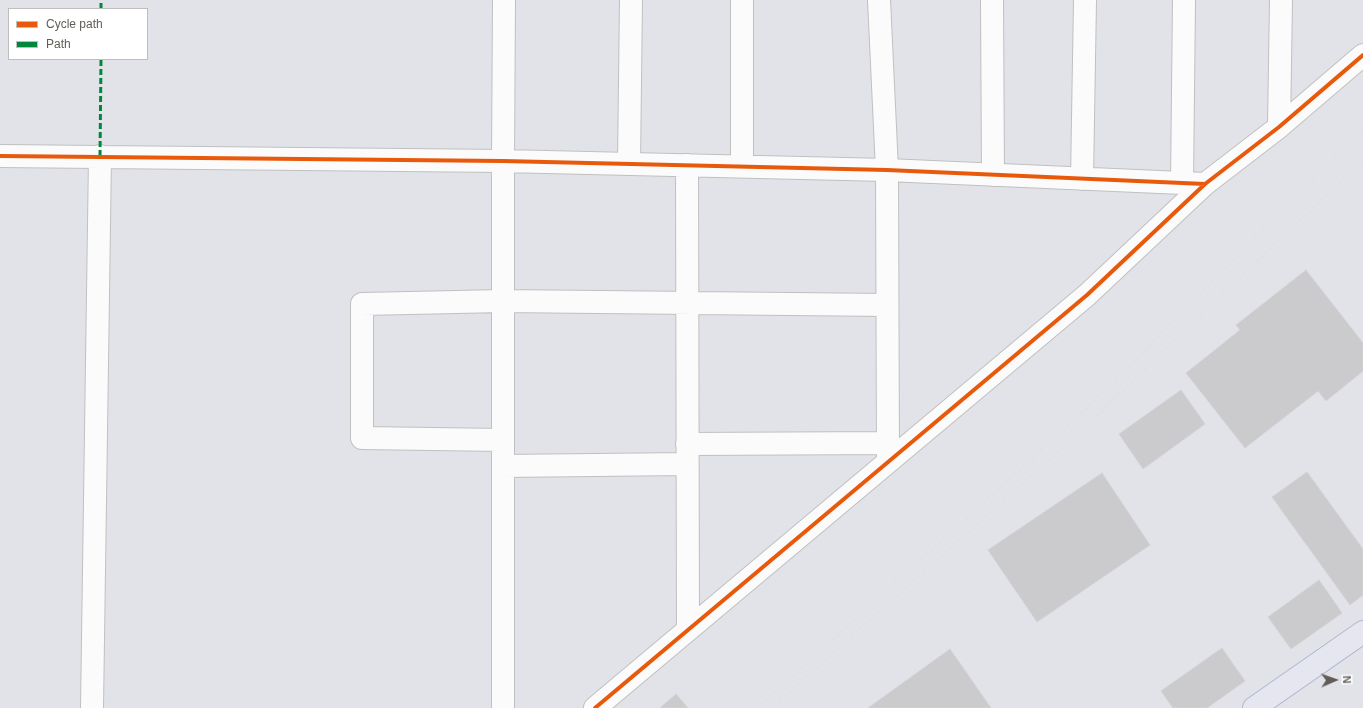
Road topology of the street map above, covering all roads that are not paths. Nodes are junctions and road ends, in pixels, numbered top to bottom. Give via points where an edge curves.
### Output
1 (504, 0) edge
2 (631, 0) edge
3 (742, 0) edge
4 (879, 0) edge
5 (992, 0) edge
6 (1085, 0) edge
7 (1184, 0) edge
8 (1281, 0) edge
9 (1363, 55) edge
10 (1279, 127) junction
11 (0, 156) edge
12 (100, 156) junction
13 (503, 161) junction
14 (629, 164) junction
15 (687, 165) junction
16 (742, 166) junction
17 (887, 170) junction
18 (993, 175) junction
19 (1082, 178) junction
20 (1182, 183) junction
21 (1205, 184) junction
22 (503, 302) junction
23 (687, 303) junction
24 (887, 305) junction
25 (503, 440) junction
26 (888, 452) junction
27 (687, 454) junction
28 (503, 466) junction
29 (688, 630) junction
30 (1363, 632) edge
31 (92, 708) edge
32 (503, 708) edge
33 (595, 708) edge
34 (1254, 708) edge

1 - 13 street
2 - 14 street
3 - 16 street
4 - 17 street
5 - 18 street
6 - 19 street
7 - 20 street
8 - 10 street
9 - 10 street
10 - 21 street
11 - 12 street
12 - 13 street
12 - 31 street
13 - 14 street
13 - 22 street
14 - 15 street
15 - 16 street
15 - 23 street
16 - 17 street
17 - 18 street
17 - 24 street
18 - 19 street
19 - 20 street
20 - 21 street
21 - 26 street via 1087,295
22 - 23 street
22 - 25 street
22 - 25 street via 362,304 362,438
23 - 24 street
23 - 27 street
24 - 26 street
25 - 28 street
26 - 27 street
26 - 29 street
27 - 28 street
27 - 29 street
28 - 32 street
29 - 33 street
30 - 34 main road

